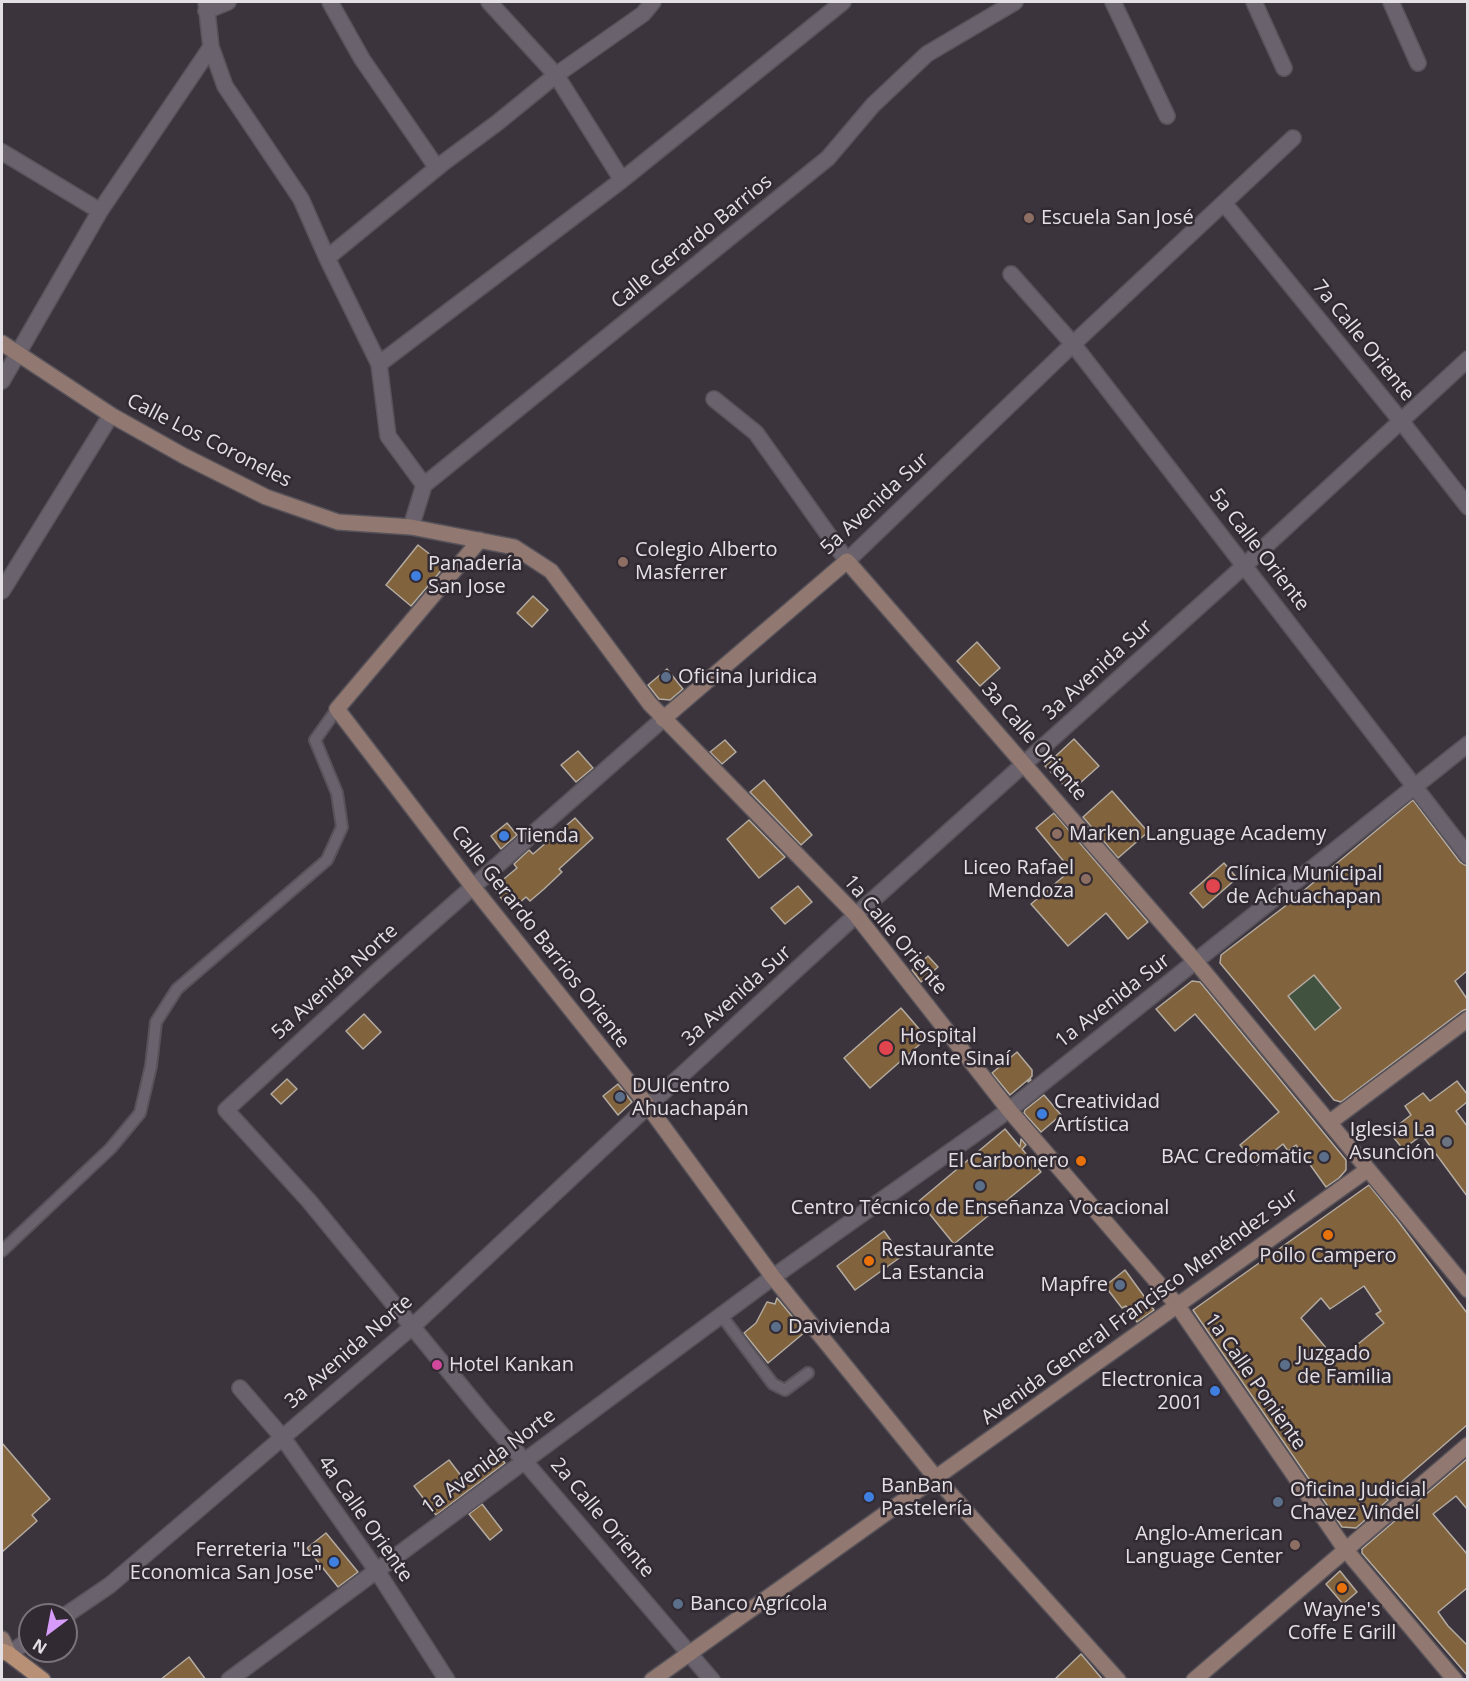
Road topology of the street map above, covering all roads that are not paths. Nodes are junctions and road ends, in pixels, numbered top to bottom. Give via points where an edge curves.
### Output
1 (228, 2) edge
2 (330, 2) edge
3 (489, 2) edge
4 (653, 2) edge
5 (843, 2) edge
6 (1015, 2) edge
7 (1113, 2) edge
8 (1254, 2) edge
9 (1391, 2) edge
10 (206, 6) edge
11 (211, 47) junction
12 (1418, 63) dead end
13 (1284, 68) dead end
14 (556, 75) junction
15 (1167, 116) dead end
16 (1293, 138) dead end
17 (2, 152) edge
18 (437, 168) junction
19 (622, 180) junction
20 (1224, 203) junction
21 (100, 211) junction
22 (327, 258) junction
23 (1011, 274) dead end
24 (2, 343) edge
25 (1073, 344) junction
26 (18, 353) junction
27 (1467, 359) edge
28 (378, 364) junction
29 (2, 381) edge
30 (714, 399) dead end
31 (111, 415) junction
32 (1401, 421) junction
33 (424, 484) junction
34 (1467, 507) edge
35 (411, 527) junction
36 (480, 540) junction
37 (847, 561) junction
38 (1245, 566) junction
39 (551, 571) joint
40 (2, 591) edge
41 (337, 710) junction
42 (663, 719) junction
43 (1467, 744) edge
44 (1026, 764) junction
45 (1416, 786) junction
46 (1467, 856) edge
47 (473, 887) junction
48 (856, 915) junction
49 (1196, 962) junction
50 (1467, 1019) edge
51 (648, 1106) junction
52 (226, 1110) joint
53 (1009, 1110) junction
54 (1330, 1122) junction
55 (1368, 1170) junction
56 (2, 1251) edge
57 (773, 1277) junction
58 (1467, 1290) edge
59 (1177, 1305) junction
60 (721, 1316) junction
61 (413, 1326) junction
62 (808, 1373) dead end
63 (240, 1388) dead end
64 (283, 1438) junction
65 (1467, 1445) edge
66 (526, 1461) junction
67 (936, 1478) junction
68 (1345, 1549) junction
69 (377, 1571) junction
70 (78, 1607) edge
71 (2, 1639) edge
72 (5, 1652) edge
73 (689, 1653) junction
74 (43, 1680) edge
75 (229, 1680) edge
76 (447, 1680) edge
77 (652, 1680) edge
78 (712, 1680) edge
79 (1118, 1680) edge
80 (1194, 1680) edge
81 (1455, 1680) edge

1 - 10 street
2 - 18 street via 362,59
3 - 14 street
4 - 14 street via 643,14
5 - 19 street
6 - 33 street, Calle Gerardo Barrios via 927,54 873,105 828,158
7 - 15 street
8 - 13 street
9 - 12 street
10 - 11 street
11 - 21 street
11 - 22 street via 225,86 301,199
14 - 18 street
14 - 19 street
16 - 20 street, 5a Avenida Sur
17 - 21 street
18 - 22 street
19 - 28 street
20 - 25 street, 5a Avenida Sur
20 - 32 street, 7a Calle Oriente
21 - 26 street
22 - 28 street
23 - 25 street, 5a Calle Oriente
24 - 26 main road, Calle Los Coroneles
25 - 37 street, 5a Avenida Sur
25 - 38 street, 5a Calle Oriente
26 - 29 street
26 - 31 main road, Calle Los Coroneles
27 - 32 street, 3a Avenida Sur
28 - 33 street via 388,436
30 - 37 street, 3a Calle Oriente via 756,433
31 - 35 main road, Calle Los Coroneles via 266,496 338,522
31 - 40 street
32 - 34 street, 7a Calle Oriente
32 - 38 street, 3a Avenida Sur
33 - 35 street
35 - 36 main road, Calle Los Coroneles
36 - 39 main road, Calle Los Coroneles via 514,547
36 - 41 main road
37 - 42 main road, 5a Avenida Sur
37 - 44 main road, 3a Calle Oriente
38 - 44 street, 3a Avenida Sur
38 - 45 street, 5a Calle Oriente
39 - 42 main road, 1a Calle Oriente
41 - 47 main road, Calle Gerardo Barrios Oriente
41 - 56 lane via 315,740 337,793 342,827 327,860 177,989 156,1022 140,1113 111,1148
42 - 47 street, 5a Avenida Sur
42 - 48 main road, 1a Calle Oriente
43 - 45 street, 1a Avenida Sur
44 - 48 street, 3a Avenida Sur
44 - 49 main road, 3a Calle Oriente
45 - 46 street, 5a Calle Oriente
45 - 49 street, 1a Avenida Sur
47 - 51 main road, Calle Gerardo Barrios Oriente
47 - 52 street, 5a Avenida Norte
48 - 51 street, 3a Avenida Sur
48 - 53 main road, 1a Calle Oriente
49 - 53 street, 1a Avenida Sur
49 - 54 main road, 3a Calle Oriente
50 - 54 main road
51 - 57 main road, Calle Gerardo Barrios Oriente
51 - 61 street, 3a Avenida Norte
52 - 61 street, 2a Calle Oriente via 309,1201
53 - 57 street, 1a Avenida Sur
53 - 59 main road, 1a Calle Oriente
54 - 55 main road, 3a Calle Oriente
55 - 58 main road, 3a Calle Oriente
55 - 59 main road, Avenida General Francisco Menéndez Sur
57 - 60 street, 1a Avenida Norte
57 - 67 main road, Calle Gerardo Barrios Oriente
59 - 67 main road, Avenida General Francisco Menéndez Sur
59 - 68 main road, 1a Calle Poniente
60 - 62 lane via 773,1384 785,1390
60 - 66 street, 1a Avenida Norte
61 - 64 street, 3a Avenida Norte
61 - 66 street, 2a Calle Oriente
63 - 64 street, 4a Calle Oriente
64 - 69 street, 4a Calle Oriente
64 - 70 street, 3a Avenida Norte via 110,1585
65 - 68 main road
66 - 69 street, 1a Avenida Norte
66 - 73 street, 2a Calle Oriente
67 - 73 main road, Avenida General Francisco Menéndez Sur
67 - 79 main road, Calle Gerardo Barrios Oriente
68 - 80 main road
68 - 81 main road, 1a Calle Poniente
69 - 75 street, 1a Avenida Norte
69 - 76 street, 4a Calle Oriente
71 - 72 main road
72 - 74 main road
73 - 77 main road, Avenida General Francisco Menéndez Sur
73 - 78 street, 2a Calle Oriente

